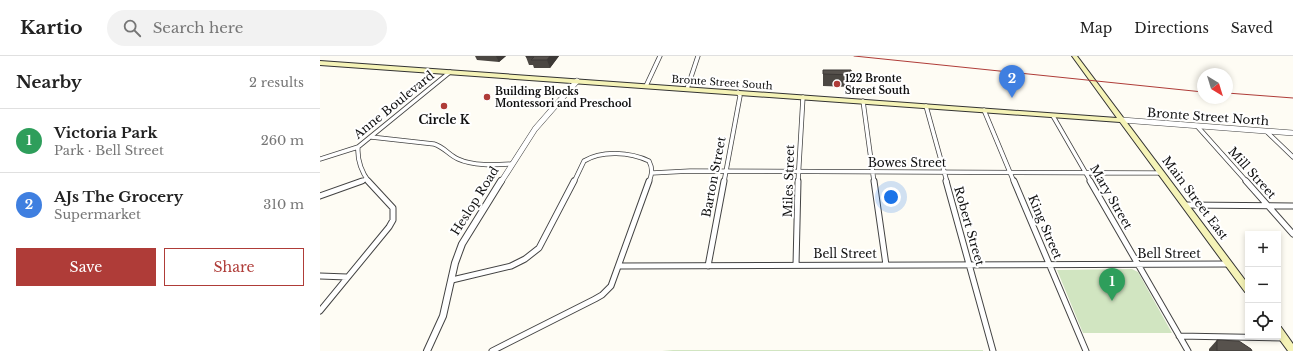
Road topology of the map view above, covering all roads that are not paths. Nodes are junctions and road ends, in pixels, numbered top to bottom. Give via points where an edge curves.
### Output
1 (660, 56) edge
2 (698, 56) edge
3 (1074, 56) edge
4 (320, 63) edge
5 (450, 72) junction
6 (577, 81) junction
7 (646, 86) junction
8 (687, 89) junction
9 (738, 92) junction
10 (803, 97) junction
11 (863, 101) junction
12 (926, 106) junction
13 (984, 110) junction
14 (1053, 116) junction
15 (1122, 120) junction
16 (1196, 126) junction
17 (1266, 131) junction
18 (1293, 133) edge
19 (371, 137) junction
20 (358, 147) junction
21 (1293, 157) edge
22 (320, 159) edge
23 (511, 164) junction
24 (726, 171) junction
25 (798, 172) junction
26 (873, 172) junction
27 (652, 173) junction
28 (944, 173) junction
29 (1011, 173) junction
30 (1161, 173) junction
31 (1086, 174) junction
32 (367, 179) junction
33 (320, 196) edge
34 (1185, 205) junction
35 (1268, 206) junction
36 (1293, 206) edge
37 (1293, 234) edge
38 (1229, 264) junction
39 (796, 265) junction
40 (886, 265) junction
41 (970, 265) junction
42 (1050, 265) junction
43 (1138, 265) junction
44 (619, 266) junction
45 (708, 266) junction
46 (320, 276) edge
47 (347, 277) junction
48 (452, 280) junction
49 (1245, 286) edge
50 (320, 311) edge
51 (1281, 334) edge
52 (1245, 335) edge
53 (1179, 336) junction
54 (427, 351) edge
55 (492, 351) edge
56 (993, 351) edge
57 (1086, 351) edge
58 (1188, 351) edge
59 (1293, 351) edge

1 - 7 street
2 - 8 street
3 - 15 main road, Main Street East
4 - 5 main road, Bronte Street South
5 - 6 main road, Bronte Street South
5 - 19 street, Anne Boulevard
6 - 7 main road, Bronte Street South
6 - 23 street, Heslop Road via 535,129
7 - 8 main road, Bronte Street South
8 - 9 main road, Bronte Street South
9 - 10 main road, Bronte Street South
9 - 24 street, Barton Street via 740,96
10 - 11 main road, Bronte Street South
10 - 25 street, Miles Street
11 - 12 main road, Bronte Street South
11 - 26 street
12 - 13 main road, Bronte Street South
12 - 28 street, Robert Street
13 - 14 main road, Bronte Street South
13 - 29 street, King Street
14 - 15 main road, Bronte Street South
14 - 31 street, Mary Street
15 - 16 street, Bronte Street North
15 - 30 main road, Main Street East
16 - 17 street, Bronte Street North
16 - 35 street, Mill Street
17 - 18 street, Bronte Street North
17 - 21 street
19 - 20 street, Anne Boulevard
19 - 23 street via 434,144 443,147 459,160
20 - 22 street
20 - 32 street, Anne Boulevard via 359,167
23 - 48 street, Heslop Road via 458,249
24 - 25 street, Bowes Street
24 - 27 street, Bowes Street
24 - 45 street, Barton Street
25 - 26 street, Bowes Street
25 - 39 street, Miles Street
26 - 28 street, Bowes Street
26 - 40 street
27 - 44 street
27 - 48 street via 651,164 645,158 602,154 588,157 533,254 515,264
28 - 29 street, Bowes Street
28 - 41 street, Robert Street
29 - 31 street, Bowes Street
29 - 42 street, King Street
30 - 31 street, Bowes Street
30 - 34 main road, Main Street East
31 - 43 street, Mary Street
32 - 33 street
32 - 47 street, Anne Boulevard via 393,208 393,220
34 - 35 street
34 - 38 main road, Main Street East
35 - 36 street
35 - 37 street, Mill Street
38 - 43 street, Bell Street
38 - 49 main road, Main Street East
39 - 40 street, Bell Street
39 - 45 street, Bell Street
40 - 41 street, Bell Street
41 - 42 street, Bell Street
41 - 56 street, Robert Street
42 - 43 street, Bell Street
42 - 57 street, King Street
43 - 53 street, Mary Street
44 - 45 street, Bell Street
44 - 55 street via 611,286 602,294
46 - 47 street
47 - 50 street, Anne Boulevard
48 - 54 street, Heslop Road via 440,327
51 - 59 main road
52 - 53 street
53 - 58 street, Mary Street

